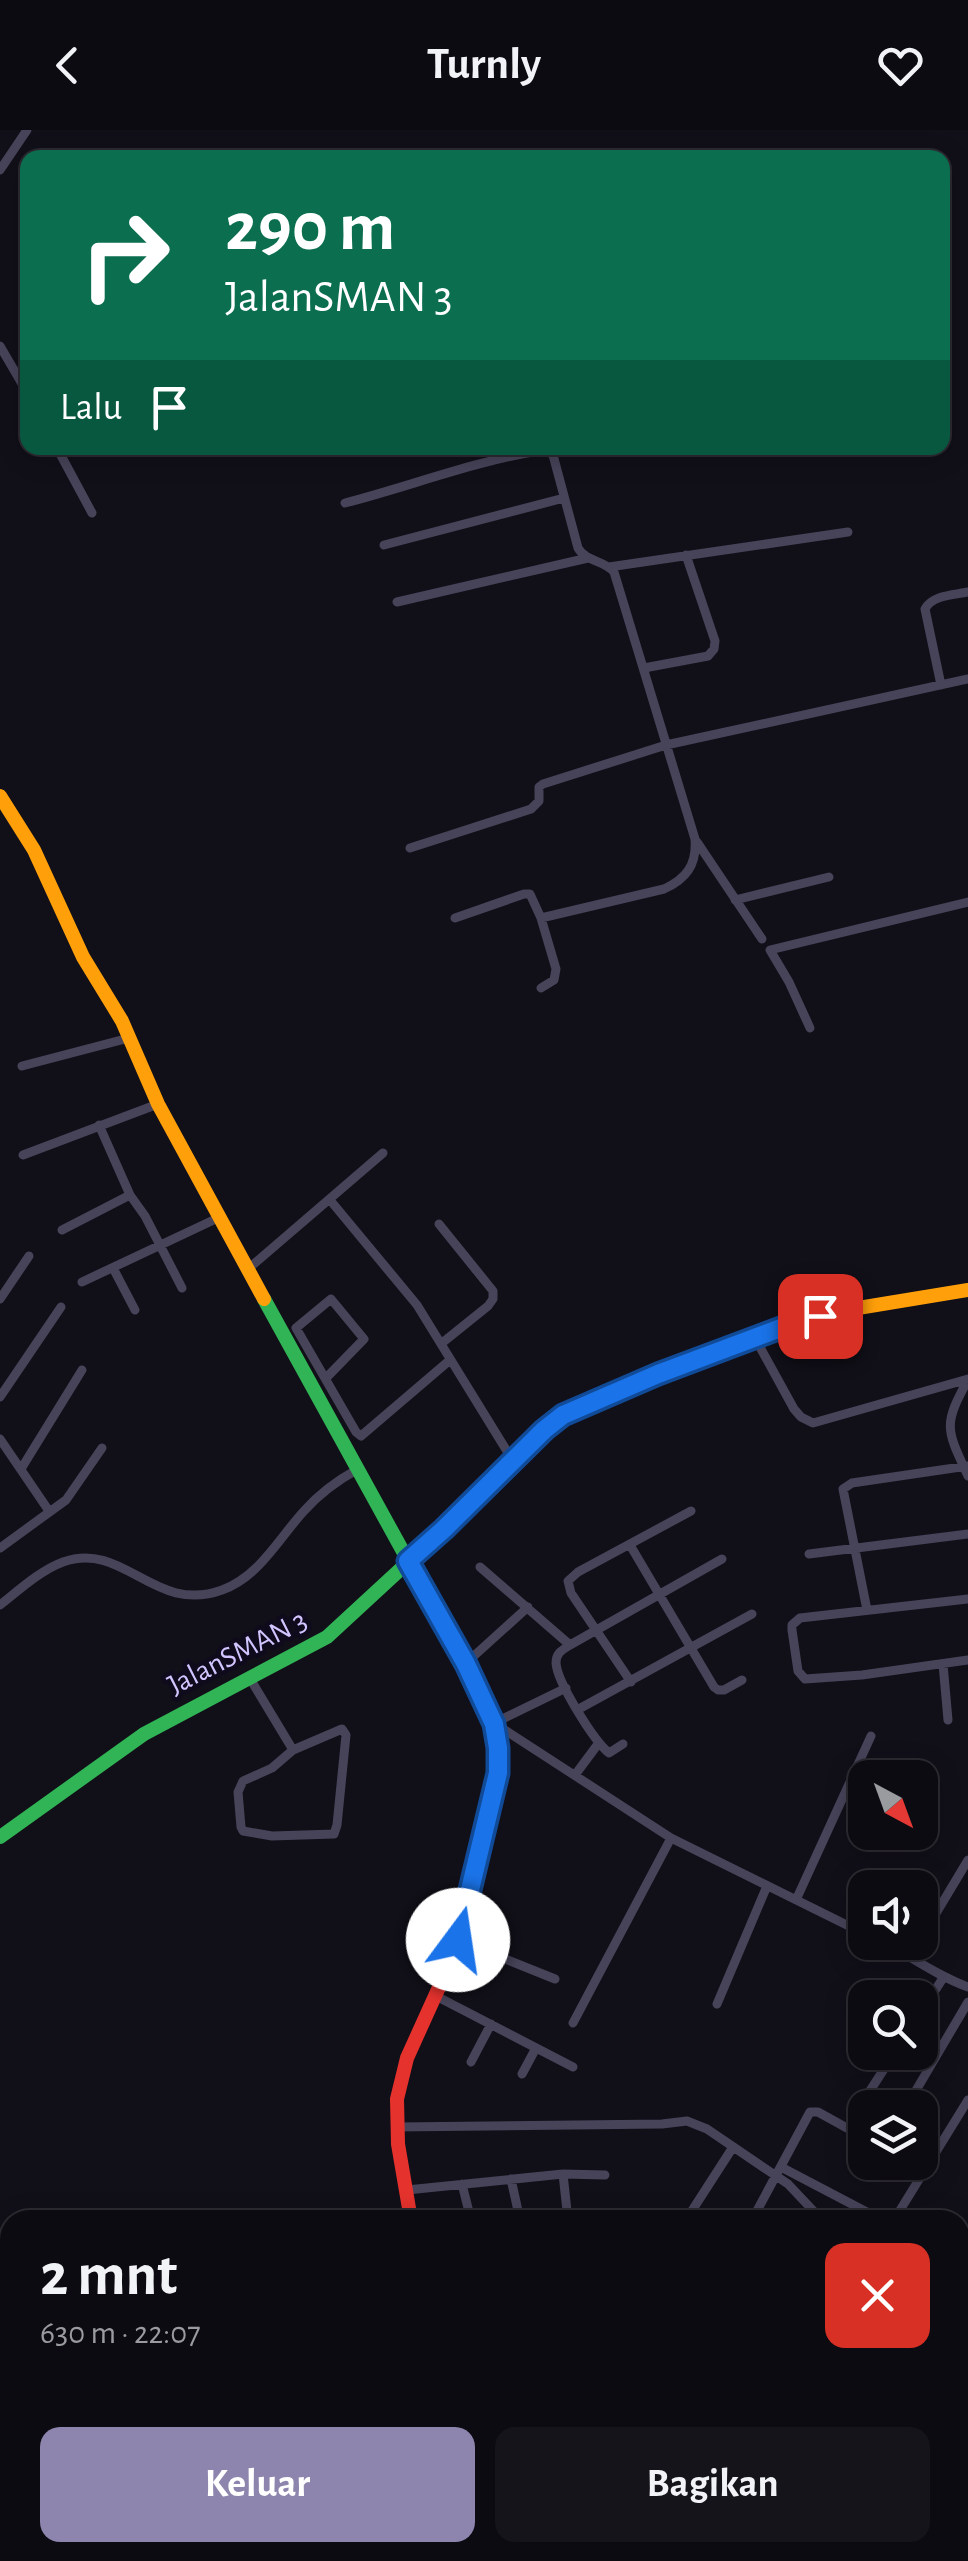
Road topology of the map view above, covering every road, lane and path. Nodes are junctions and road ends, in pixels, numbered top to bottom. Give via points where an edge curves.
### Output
1 (27, 130) edge
2 (0, 170) edge
3 (0, 346) edge
4 (20, 380) edge
5 (61, 455) edge
6 (524, 455) edge
7 (553, 455) edge
8 (564, 498) junction
9 (345, 503) dead end
10 (92, 513) dead end
11 (848, 532) dead end
12 (384, 545) dead end
13 (686, 556) junction
14 (588, 558) junction
15 (609, 567) junction
16 (968, 592) edge
17 (398, 602) dead end
18 (644, 668) junction
19 (968, 680) edge
20 (941, 686) junction
21 (666, 745) junction
22 (0, 796) edge
23 (695, 839) junction
24 (410, 848) dead end
25 (829, 877) dead end
26 (735, 900) junction
27 (968, 902) edge
28 (454, 918) dead end
29 (540, 918) junction
30 (762, 940) dead end
31 (541, 988) dead end
32 (810, 1028) dead end
33 (129, 1038) junction
34 (22, 1066) dead end
35 (158, 1104) junction
36 (99, 1124) junction
37 (382, 1153) dead end
38 (23, 1155) dead end
39 (130, 1195) junction
40 (330, 1200) junction
41 (220, 1217) junction
42 (439, 1224) dead end
43 (62, 1230) dead end
44 (160, 1245) junction
45 (29, 1256) dead end
46 (113, 1268) junction
47 (248, 1268) junction
48 (82, 1282) dead end
49 (182, 1288) dead end
50 (968, 1290) edge
51 (0, 1298) edge
52 (60, 1307) dead end
53 (135, 1310) dead end
54 (756, 1338) junction
55 (442, 1343) junction
56 (450, 1360) junction
57 (82, 1370) dead end
58 (326, 1378) junction
59 (968, 1379) edge
60 (0, 1397) edge
61 (0, 1439) edge
62 (102, 1448) dead end
63 (513, 1461) junction
64 (21, 1469) junction
65 (358, 1469) junction
66 (967, 1470) edge
67 (50, 1511) junction
68 (691, 1511) dead end
69 (968, 1534) edge
70 (630, 1546) junction
71 (0, 1548) edge
72 (855, 1549) junction
73 (809, 1554) dead end
74 (722, 1559) dead end
75 (408, 1561) junction
76 (480, 1567) dead end
77 (658, 1595) junction
78 (968, 1599) edge
79 (0, 1605) edge
80 (528, 1607) junction
81 (866, 1610) junction
82 (752, 1614) dead end
83 (597, 1630) junction
84 (570, 1645) junction
85 (690, 1648) junction
86 (968, 1660) edge
87 (466, 1664) junction
88 (943, 1664) junction
89 (249, 1678) junction
90 (742, 1680) dead end
91 (631, 1682) junction
92 (566, 1688) junction
93 (577, 1710) junction
94 (948, 1720) dead end
95 (494, 1724) junction
96 (871, 1736) dead end
97 (598, 1744) junction
98 (623, 1744) dead end
99 (292, 1750) junction
100 (575, 1775) junction
101 (0, 1838) edge
102 (671, 1838) junction
103 (968, 1860) edge
104 (767, 1886) junction
105 (796, 1900) junction
106 (938, 1910) edge
107 (848, 1926) edge
108 (458, 1940) junction
109 (917, 1960) edge
110 (944, 1978) junction
111 (555, 1980) dead end
112 (938, 1987) edge
113 (968, 1987) edge
114 (436, 1996) junction
115 (968, 2002) edge
116 (716, 2004) dead end
117 (573, 2022) dead end
118 (491, 2024) junction
119 (536, 2048) junction
120 (470, 2062) dead end
121 (573, 2067) dead end
122 (522, 2074) dead end
123 (916, 2090) edge
124 (968, 2100) edge
125 (396, 2127) junction
126 (848, 2129) edge
127 (733, 2148) junction
128 (938, 2148) edge
129 (779, 2171) junction
130 (563, 2174) junction
131 (606, 2176) dead end
132 (511, 2179) junction
133 (918, 2180) edge
134 (462, 2184) junction
135 (407, 2190) junction
136 (410, 2210) edge
137 (468, 2210) edge
138 (518, 2210) edge
139 (567, 2210) edge
140 (693, 2210) edge
141 (758, 2210) edge
142 (813, 2210) edge
143 (861, 2210) edge
144 (900, 2210) edge

1 - 2 street
3 - 4 street
5 - 10 street
6 - 9 street
7 - 8 street
8 - 12 street
8 - 14 street via 578,548
11 - 13 street
13 - 15 street
13 - 18 street via 714,649 708,656
14 - 15 street
14 - 17 street
15 - 18 street
16 - 20 street via 926,604
18 - 21 street
19 - 20 street
20 - 21 street
21 - 23 street
21 - 24 street via 543,784 531,809
22 - 33 street
23 - 26 street
23 - 29 street via 692,866 676,883
25 - 26 street
26 - 30 street
27 - 32 street via 770,950
28 - 29 street via 530,894
29 - 31 street via 556,969 554,980
33 - 34 street
33 - 35 street
35 - 36 street
35 - 41 street
36 - 38 street
36 - 39 street
37 - 40 street
39 - 43 street
39 - 44 street
40 - 47 street
40 - 55 street
41 - 44 street
41 - 47 street
42 - 55 street via 494,1291 488,1306
44 - 46 street
44 - 49 street
45 - 51 street
46 - 48 street
46 - 53 street
47 - 65 street
50 - 54 street, JalanSMAN 3 via 846,1310
52 - 60 street
54 - 59 street via 794,1409 813,1423
54 - 63 street, JalanSMAN 3 via 570,1411
55 - 56 street
56 - 58 street via 361,1436
56 - 63 street
57 - 64 street
58 - 58 street via 296,1328 330,1299 364,1339
59 - 66 street via 950,1423 950,1440
61 - 64 street
62 - 67 street via 66,1500
63 - 75 street, JalanSMAN 3
64 - 67 street
65 - 75 street
65 - 79 street via 307,1507 258,1566 220,1591 171,1593 116,1564 83,1558 56,1566
66 - 72 street via 846,1486
67 - 71 street
68 - 70 street
69 - 72 street
70 - 77 street
70 - 83 street via 568,1581
72 - 73 street
72 - 81 street
74 - 77 street
75 - 87 street
75 - 89 street, JalanSMAN 3 via 327,1637
76 - 80 street
77 - 83 street
77 - 85 street
78 - 81 street
80 - 84 street
80 - 87 street
81 - 88 street via 795,1620 798,1671 805,1679
82 - 85 street
83 - 84 street
83 - 91 street
84 - 92 street via 556,1658
85 - 90 street via 718,1690
85 - 91 street
86 - 88 street
87 - 95 street
88 - 94 street
89 - 99 street
89 - 101 street, JalanSMAN 3 via 144,1734
91 - 93 street
92 - 93 street
92 - 95 street
93 - 97 street
95 - 100 street
95 - 108 street via 498,1773
96 - 105 street
97 - 98 street via 609,1752
97 - 100 street
99 - 99 street via 239,1786 243,1831 336,1832 345,1731
100 - 102 street
102 - 104 street
102 - 117 street
103 - 106 street
104 - 105 street
104 - 116 street
105 - 107 street
108 - 111 street
108 - 114 street
109 - 110 street
110 - 112 street
110 - 113 street
114 - 118 street
114 - 125 street via 406,2058
115 - 123 street
118 - 119 street
118 - 120 street
119 - 121 street
119 - 122 street
124 - 128 street
125 - 127 street via 687,2121
125 - 135 street
126 - 129 street via 810,2112
127 - 129 street
127 - 140 street
129 - 141 street
129 - 142 street
129 - 143 street
130 - 131 street
130 - 132 street
130 - 139 street
132 - 134 street
132 - 138 street
133 - 144 street
134 - 135 street
134 - 137 street
135 - 136 street

